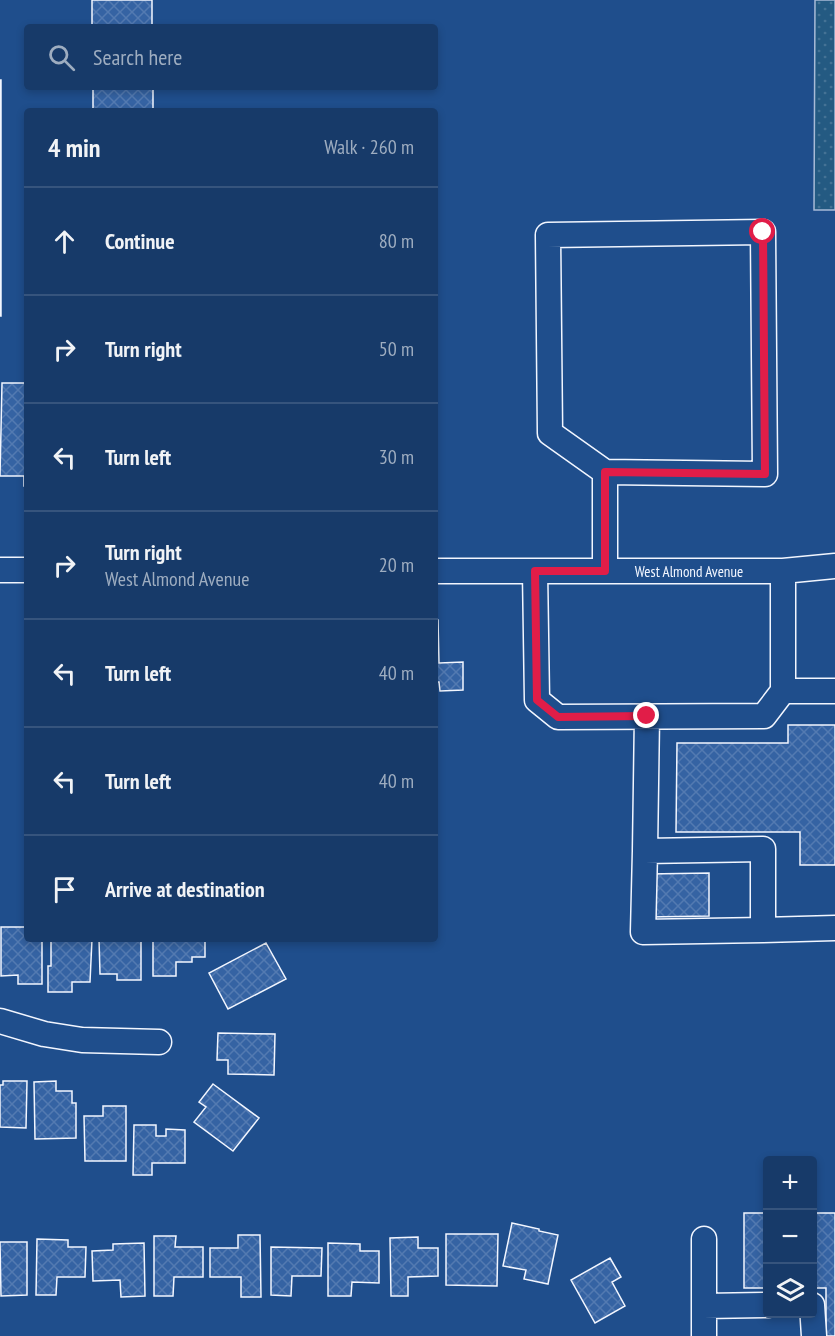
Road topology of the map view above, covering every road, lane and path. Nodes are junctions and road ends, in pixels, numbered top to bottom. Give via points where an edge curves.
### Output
1 (605, 472) junction
2 (835, 566) edge
3 (0, 570) edge
4 (24, 570) edge
5 (438, 571) edge
6 (535, 571) junction
7 (605, 571) junction
8 (783, 571) junction
9 (835, 691) edge
10 (783, 692) junction
11 (647, 716) junction
12 (645, 851) junction
13 (835, 928) edge
14 (763, 930) junction
15 (0, 1021) edge
16 (159, 1042) dead end
17 (704, 1239) dead end
18 (763, 1305) edge
19 (704, 1306) junction
20 (813, 1318) edge
21 (704, 1336) edge
22 (814, 1336) edge

1 - 1 street via 765,474 763,232 548,236 550,433
1 - 7 street
2 - 8 street, West Almond Avenue
3 - 4 street
5 - 6 street, West Almond Avenue
6 - 7 street, West Almond Avenue
6 - 11 street via 537,700 558,717
7 - 8 street, West Almond Avenue
8 - 10 street
9 - 10 street
10 - 11 street via 764,716
11 - 12 street
12 - 14 street via 763,849
12 - 14 street via 643,932
13 - 14 street
15 - 16 street via 82,1040
17 - 19 street
18 - 19 street
19 - 21 street
20 - 22 street

